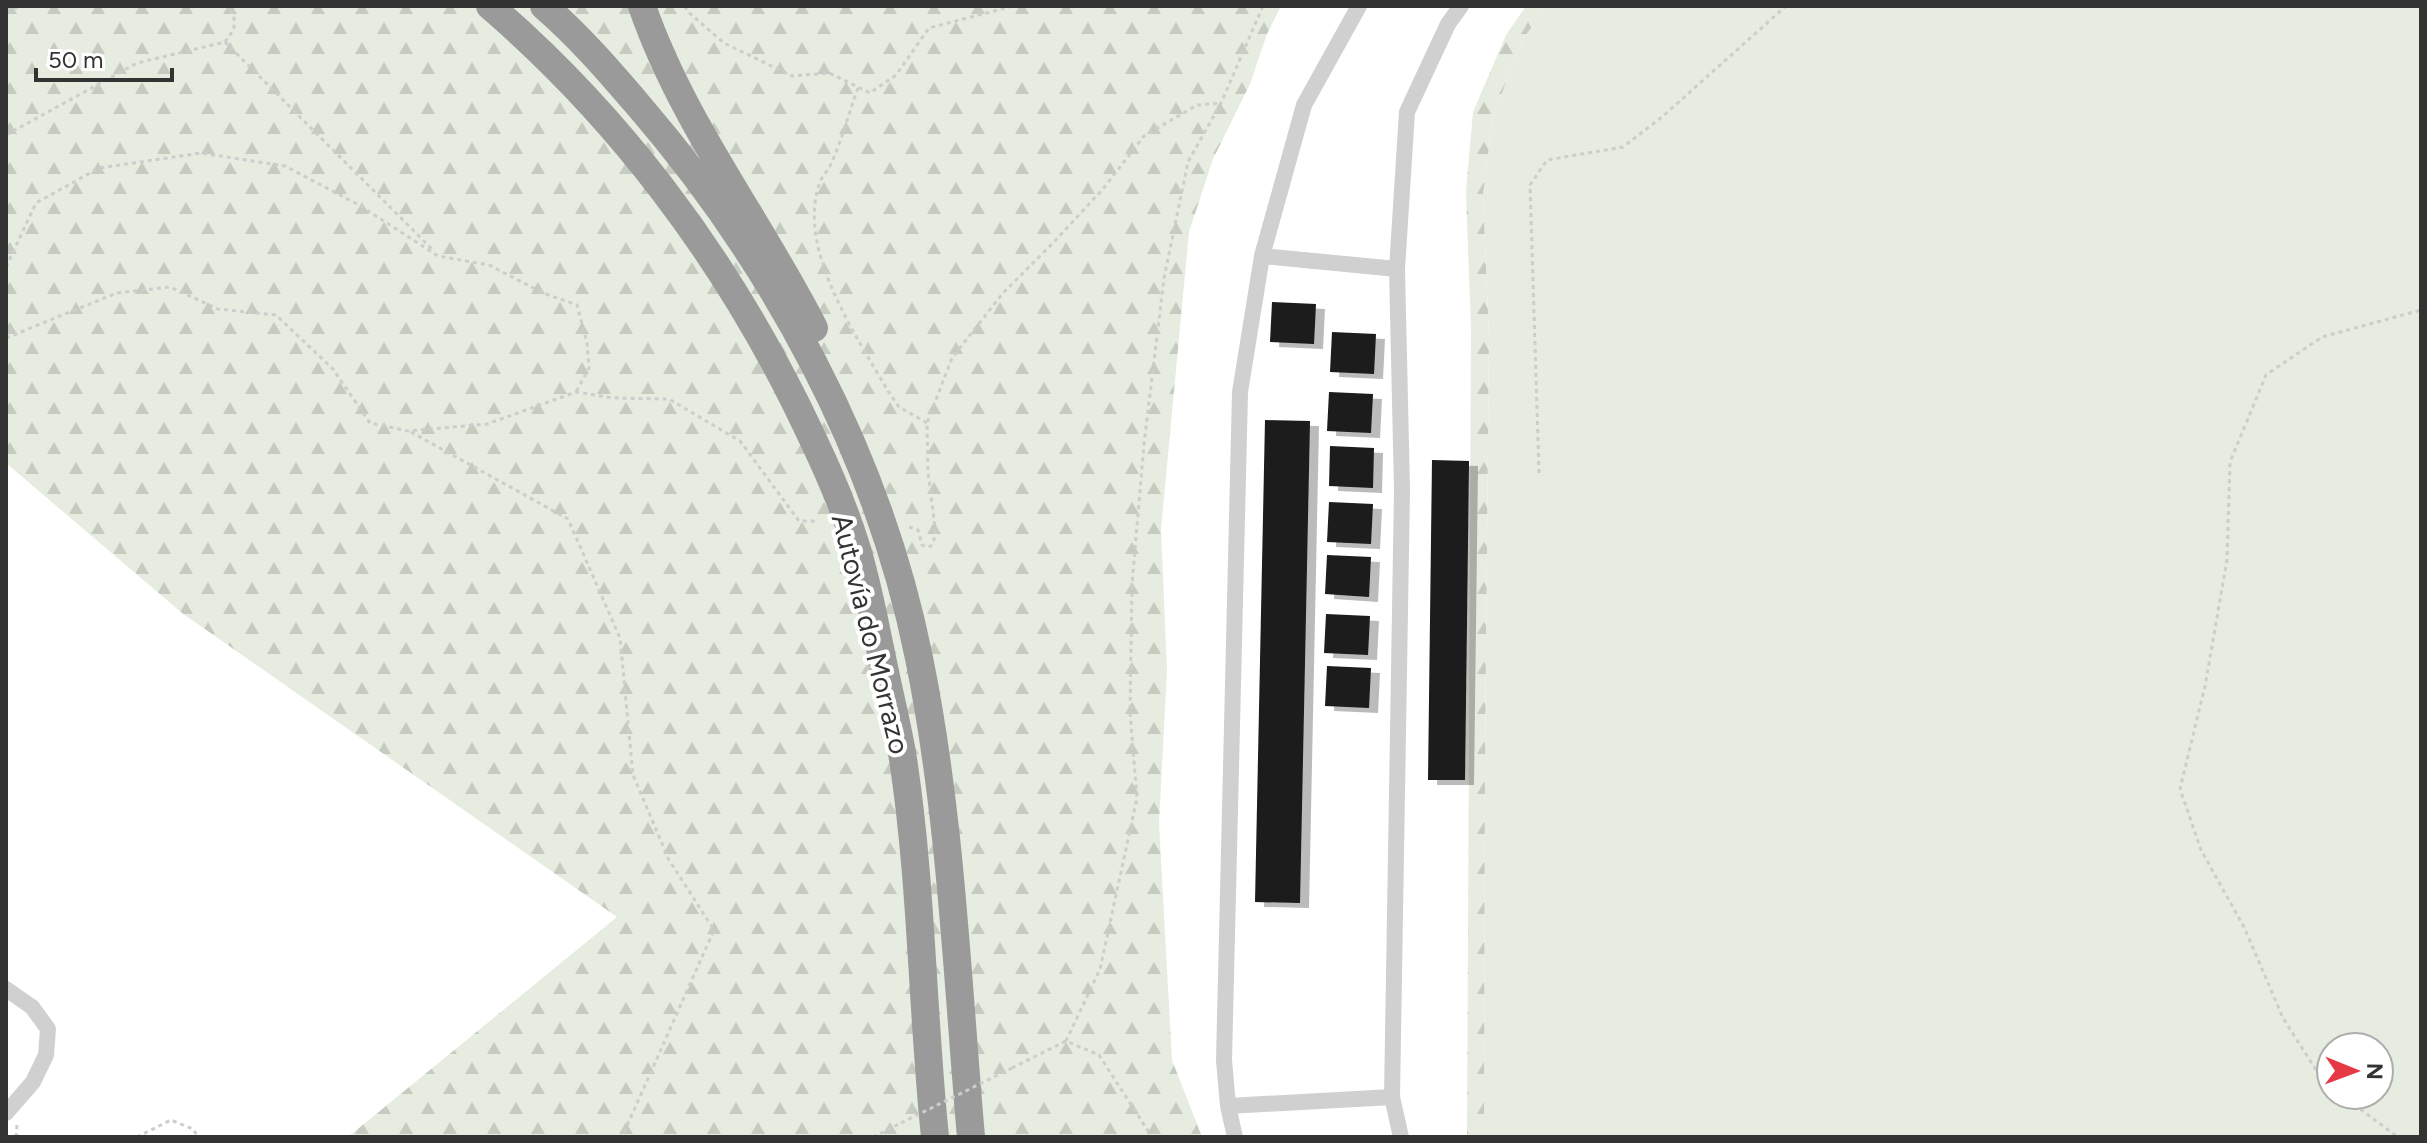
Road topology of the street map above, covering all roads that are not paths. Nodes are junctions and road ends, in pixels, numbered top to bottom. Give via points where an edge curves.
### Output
1 (490, 6) edge
2 (544, 6) edge
3 (642, 6) edge
4 (1359, 6) edge
5 (1461, 6) edge
6 (1262, 256) junction
7 (1397, 269) junction
8 (894, 523) junction
9 (6, 989) edge
10 (1392, 1097) junction
11 (1228, 1106) junction
12 (6, 1113) edge
13 (935, 1137) edge
14 (971, 1137) edge
15 (1235, 1137) edge
16 (1401, 1137) edge

1 - 13 highway, Autovía do Morrazo via 597,109 670,197 738,296 821,455 855,543 902,756 914,846
2 - 8 highway, Autovía do Morrazo via 602,63 720,209 807,350
3 - 8 highway via 675,87 785,272 853,408
4 - 6 street via 1304,105
5 - 7 street via 1407,112
6 - 7 street
6 - 11 street via 1240,392 1224,1060
7 - 10 street via 1402,489
8 - 14 highway, Autovía do Morrazo via 934,742
9 - 12 street via 32,1007 48,1029 46,1055 33,1082
10 - 11 street
10 - 16 street
11 - 15 street

